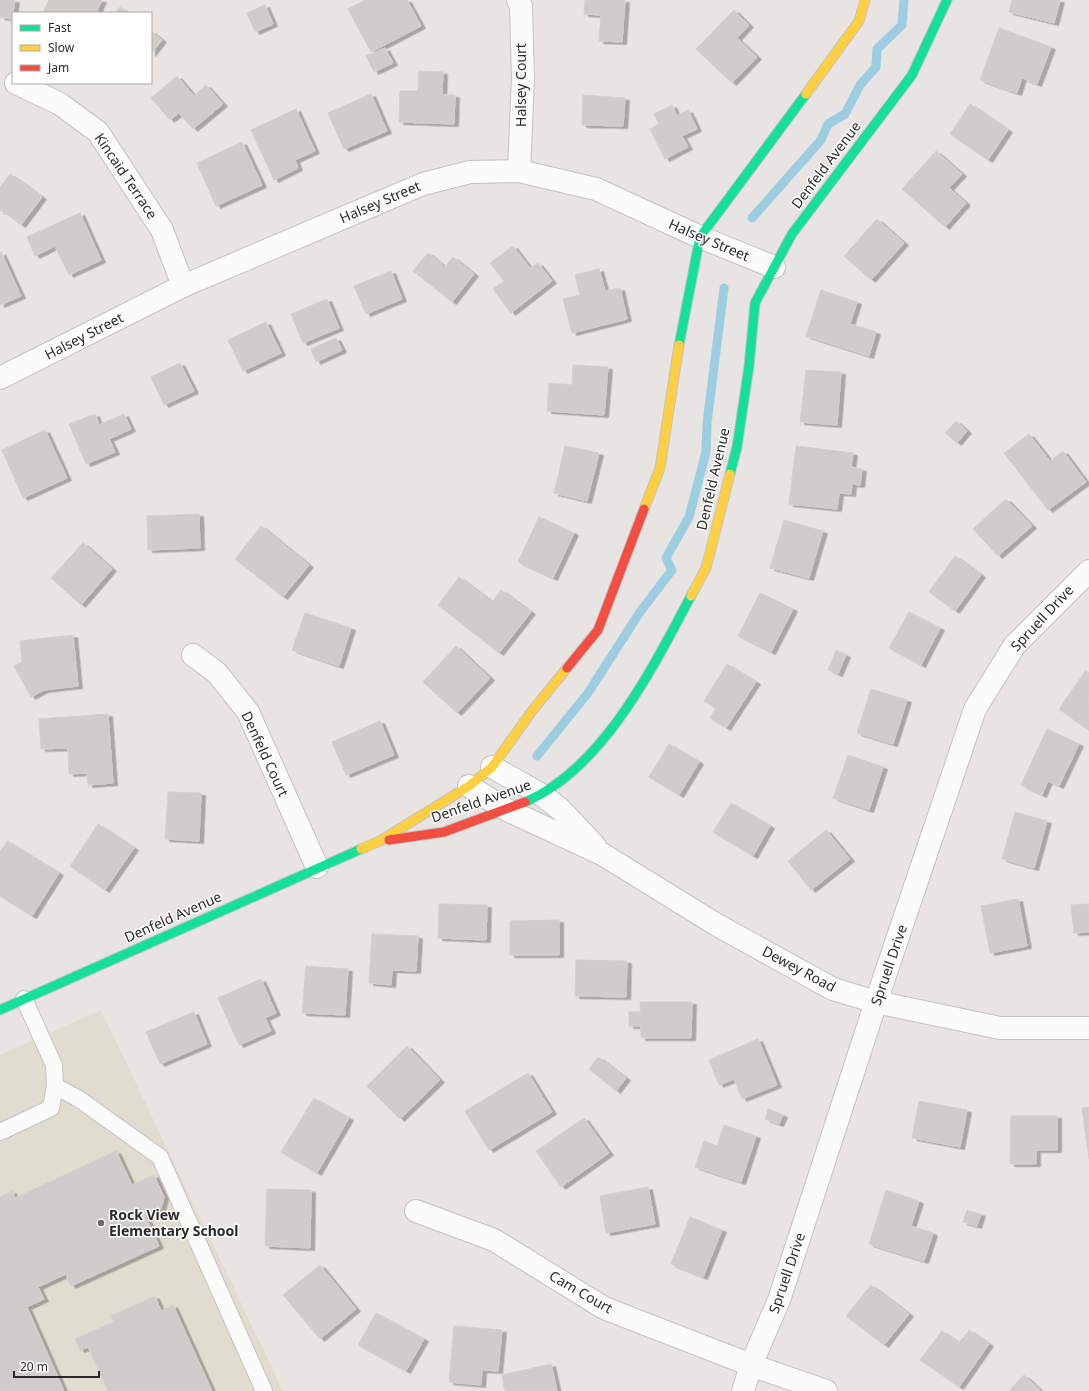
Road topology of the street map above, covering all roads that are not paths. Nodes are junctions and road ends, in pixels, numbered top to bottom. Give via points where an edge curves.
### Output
1 (518, 0) edge
2 (865, 0) edge
3 (947, 0) edge
4 (0, 80) edge
5 (12, 82) edge
6 (18, 84) edge
7 (519, 171) junction
8 (700, 237) junction
9 (774, 267) junction
10 (183, 286) junction
11 (0, 378) edge
12 (1089, 571) edge
13 (193, 655) dead end
14 (492, 767) junction
15 (469, 786) junction
16 (542, 795) junction
17 (507, 810) junction
18 (380, 841) junction
19 (602, 854) junction
20 (317, 867) junction
21 (24, 999) junction
22 (876, 1002) junction
23 (0, 1010) edge
24 (1089, 1028) edge
25 (55, 1086) junction
26 (0, 1132) edge
27 (416, 1211) dead end
28 (751, 1365) junction
29 (264, 1391) edge
30 (743, 1391) edge
31 (826, 1391) edge

1 - 7 street, Halsey Court via 521,6 523,78
2 - 8 street, Denfeld Avenue via 859,21
3 - 9 street, Denfeld Avenue via 912,75 819,196 792,234
4 - 5 street
6 - 10 street, Kincaid Terrace via 60,104 98,132 162,230
7 - 8 street, Halsey Street via 596,188
7 - 10 street, Halsey Street via 470,172 423,184
8 - 9 street, Halsey Street
8 - 14 street, Denfeld Avenue via 682,326 660,468 598,630 532,711
9 - 16 street, Denfeld Avenue via 755,303 737,447 706,568 643,685 586,760
10 - 11 street, Halsey Street
12 - 22 street, Spruell Drive via 1014,646 975,709
13 - 20 street, Denfeld Court via 217,673 248,712
14 - 15 street, Denfeld Avenue
14 - 16 street, Dewey Road
15 - 17 street, Dewey Road
15 - 18 street, Denfeld Avenue
16 - 17 street, Denfeld Avenue
16 - 19 street, Dewey Road via 560,809
17 - 18 street, Denfeld Avenue via 444,832
17 - 19 street, Dewey Road
18 - 20 street, Denfeld Avenue
19 - 22 street, Dewey Road via 716,926 832,989
20 - 21 street, Denfeld Avenue
21 - 23 street, Denfeld Avenue
21 - 25 lane via 54,1065
22 - 24 street, Dewey Road via 1000,1028
22 - 28 street, Spruell Drive via 779,1300
25 - 26 lane via 51,1108
25 - 29 lane via 79,1099 160,1157
27 - 28 street, Cam Court via 494,1240 604,1308
28 - 30 street, Spruell Drive
28 - 31 street, Cam Court

